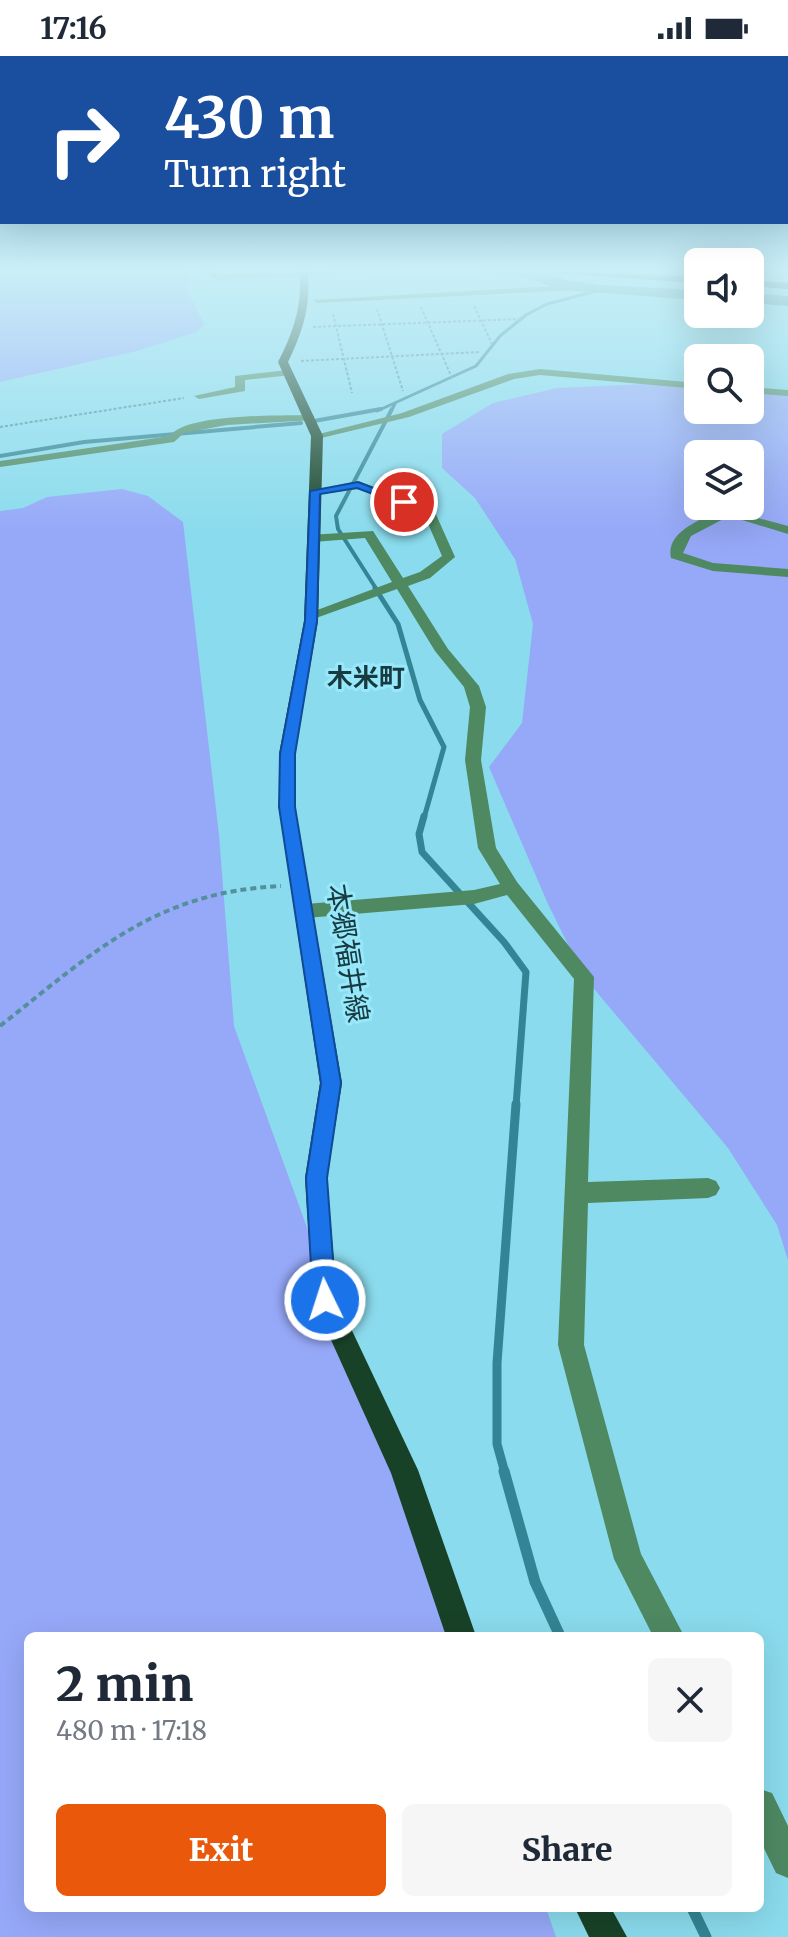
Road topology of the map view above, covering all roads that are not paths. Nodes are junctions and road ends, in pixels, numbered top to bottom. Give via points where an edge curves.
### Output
1 (289, 357) edge
2 (285, 368) junction
3 (684, 385) edge
4 (764, 391) edge
5 (788, 393) edge
6 (199, 396) road end
7 (314, 427) junction
8 (0, 464) edge
9 (315, 491) junction
10 (788, 530) edge
11 (313, 538) junction
12 (788, 573) edge
13 (399, 585) junction
14 (311, 615) junction
15 (511, 887) junction
16 (306, 911) junction
17 (708, 1188) dead end
18 (579, 1193) junction
19 (460, 1632) edge
20 (667, 1632) edge
21 (764, 1813) edge
22 (788, 1861) edge
23 (594, 1912) edge
24 (609, 1937) edge

1 - 2 main road
2 - 6 street via 239,378 241,389
2 - 7 main road, 本郷福井線
3 - 7 street via 540,372 512,376 405,415
4 - 5 street
7 - 8 street via 227,422
7 - 9 main road, 本郷福井線
9 - 11 main road, 本郷福井線
9 - 13 street via 358,485 428,510 449,557
10 - 12 street via 728,512 685,533 676,547 681,559 701,564
11 - 13 street via 369,534
11 - 14 main road, 本郷福井線
13 - 14 street
13 - 15 street via 471,686 478,707 473,760 487,848
14 - 16 main road, 本郷福井線 via 287,754 287,807
15 - 16 street via 474,897
15 - 18 street via 584,977
16 - 19 main road, 本郷福井線 via 331,1083 316,1178 325,1300 404,1470
17 - 18 street
18 - 20 street via 571,1345 628,1559
21 - 22 street
23 - 24 main road

